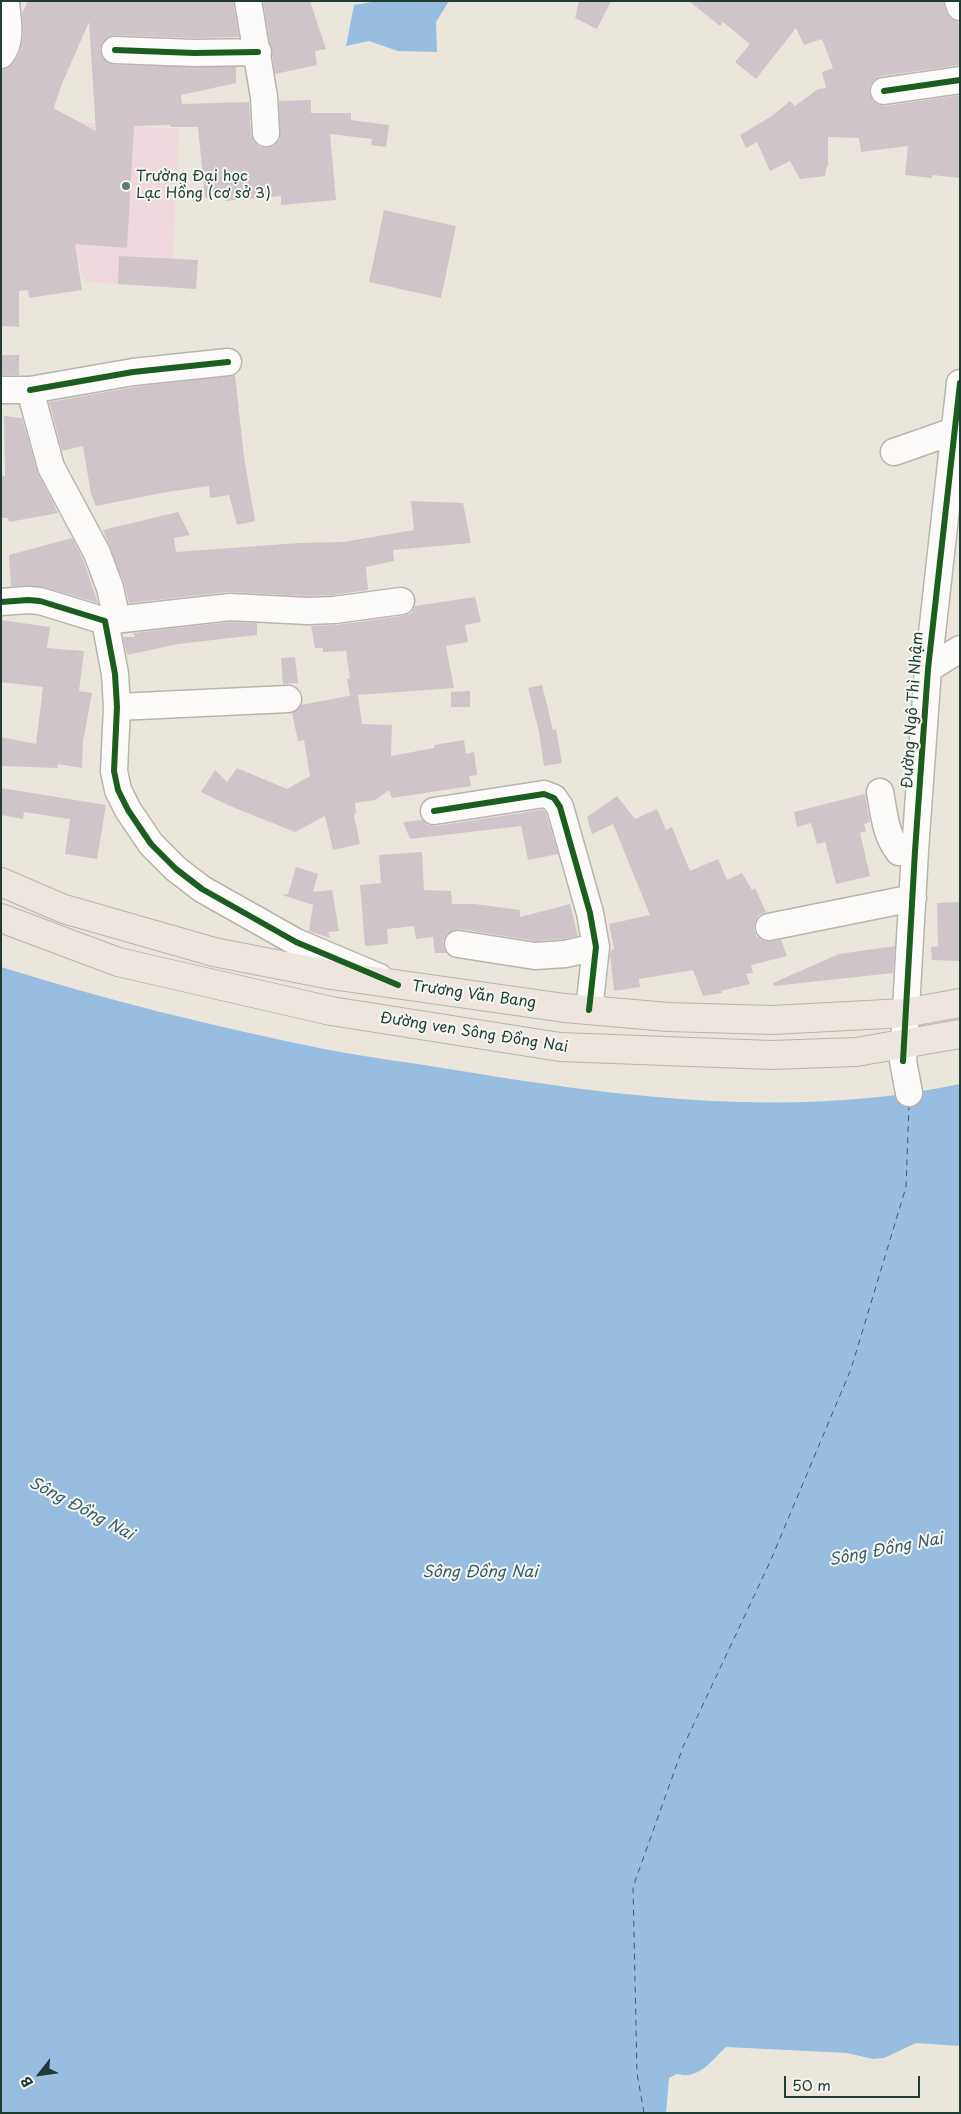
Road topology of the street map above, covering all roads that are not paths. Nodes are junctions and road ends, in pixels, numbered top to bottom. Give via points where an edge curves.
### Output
1 (6, 1) edge
2 (248, 1) edge
3 (958, 1) edge
4 (960, 6) edge
5 (115, 50) dead end
6 (258, 52) junction
7 (1, 55) edge
8 (960, 80) edge
9 (884, 91) dead end
10 (266, 133) dead end
11 (228, 362) dead end
12 (960, 383) edge
13 (1, 390) edge
14 (30, 390) junction
15 (954, 430) junction
16 (894, 452) dead end
17 (401, 601) dead end
18 (1, 602) edge
19 (111, 621) junction
20 (960, 649) edge
21 (928, 669) junction
22 (288, 699) dead end
23 (117, 707) junction
24 (880, 792) dead end
25 (434, 811) dead end
26 (915, 852) junction
27 (1, 882) edge
28 (913, 898) junction
29 (1, 918) edge
30 (769, 927) dead end
31 (458, 944) dead end
32 (596, 947) junction
33 (398, 985) junction
34 (960, 1003) edge
35 (589, 1010) junction
36 (905, 1013) junction
37 (960, 1034) edge
38 (903, 1049) junction
39 (909, 1093) dead end

1 - 7 street via 8,39
2 - 6 street
3 - 4 street
5 - 6 street via 194,54
6 - 10 street
8 - 9 street
11 - 14 street via 118,374
12 - 15 street, Đường Ngô Thì Nhậm
13 - 14 street
14 - 19 street via 52,466 80,518 106,579
15 - 16 street
15 - 21 street, Đường Ngô Thì Nhậm
17 - 19 street via 308,611 230,607
18 - 19 street via 40,601
19 - 23 street
20 - 21 street
21 - 26 street, Đường Ngô Thì Nhậm
22 - 23 street
23 - 33 street via 114,771 118,790 151,844 176,869 202,889 296,942
24 - 26 street via 889,837 894,846 899,852
25 - 32 street via 544,794 554,798 570,838
26 - 28 street, Đường Ngô Thì Nhậm
27 - 33 main road, Trương Văn Bang via 64,909 214,952
28 - 30 street
28 - 36 street, Đường Ngô Thì Nhậm
29 - 38 main road, Đường ven Sông Đồng Nai via 118,962 330,1011 560,1047 771,1055
31 - 32 street via 536,956
32 - 35 street
33 - 35 main road, Trương Văn Bang
34 - 36 main road, Trương Văn Bang
35 - 36 main road, Trương Văn Bang via 668,1017 772,1020
36 - 38 street, Đường Ngô Thì Nhậm
37 - 38 main road, Đường ven Sông Đồng Nai
38 - 39 street, Đường Ngô Thì Nhậm

